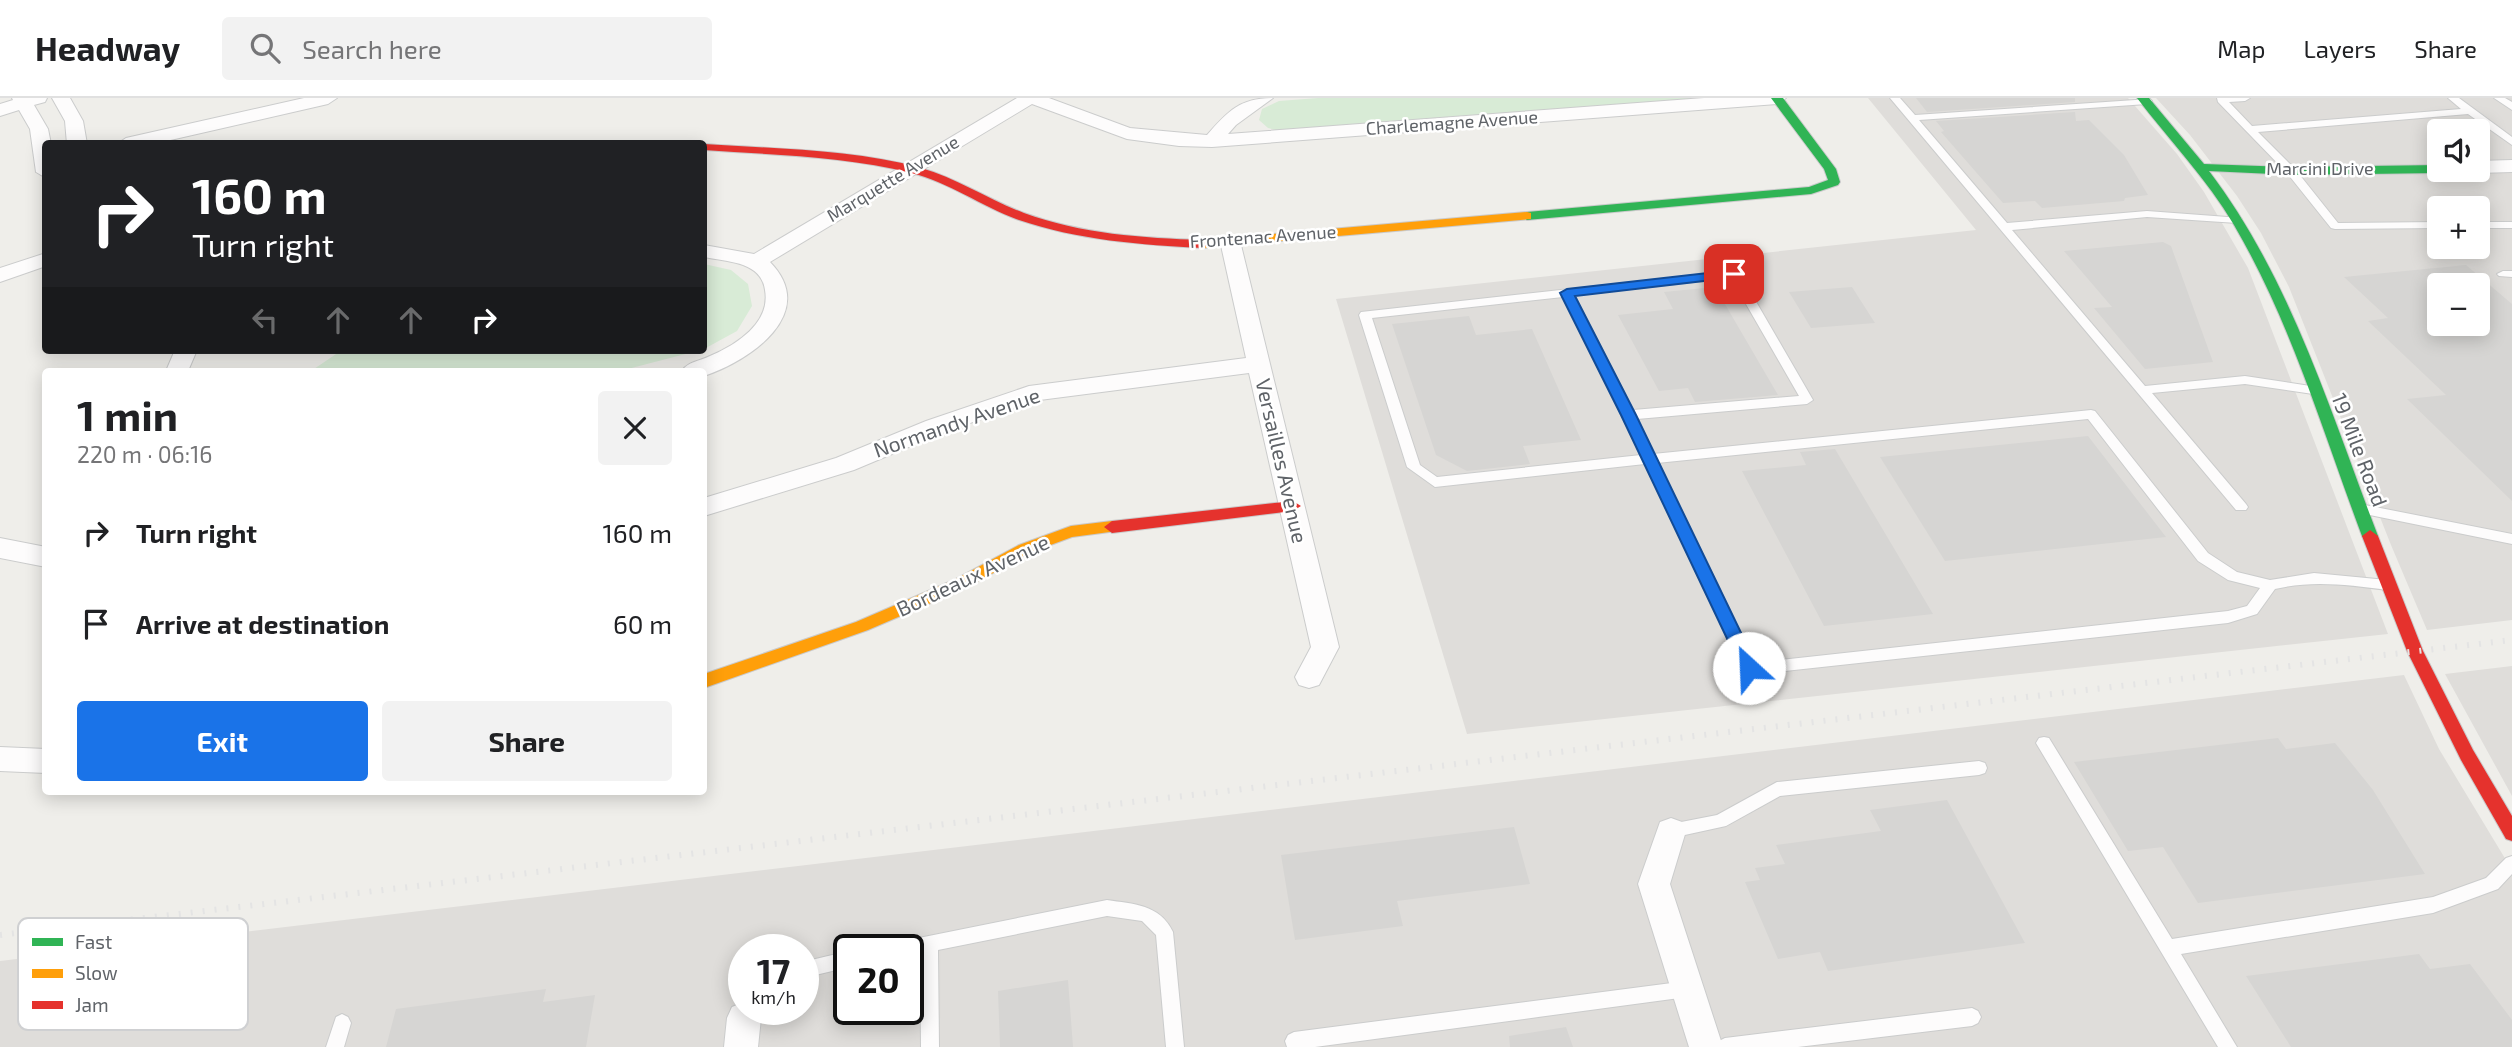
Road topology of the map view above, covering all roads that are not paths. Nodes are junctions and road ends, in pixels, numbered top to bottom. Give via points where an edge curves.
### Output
1 (61, 98) edge
2 (328, 98) edge
3 (1031, 98) edge
4 (1264, 98) edge
5 (1777, 98) edge
6 (1895, 98) edge
7 (2245, 98) edge
8 (2454, 98) edge
9 (2499, 98) edge
10 (27, 100) edge
11 (2145, 100) edge
12 (2512, 107) edge
13 (0, 110) edge
14 (2471, 111) junction
15 (1912, 118) junction
16 (2253, 129) junction
17 (76, 140) edge
18 (144, 140) edge
19 (1212, 141) junction
20 (2512, 142) edge
21 (707, 147) edge
22 (42, 151) edge
23 (2512, 166) edge
24 (2201, 167) junction
25 (2490, 167) edge
26 (908, 169) junction
27 (2427, 169) edge
28 (2291, 171) junction
29 (2238, 220) junction
30 (2427, 225) edge
31 (2490, 225) edge
32 (2512, 225) edge
33 (2004, 227) junction
34 (1230, 241) junction
35 (707, 252) edge
36 (42, 260) edge
37 (757, 261) junction
38 (0, 275) edge
39 (1567, 293) junction
40 (1259, 364) junction
41 (701, 368) edge
42 (2142, 390) junction
43 (2313, 390) junction
44 (1629, 415) junction
45 (1649, 459) junction
46 (707, 506) edge
47 (1293, 506) junction
48 (2241, 507) dead end
49 (2358, 508) junction
50 (2512, 539) edge
51 (0, 548) edge
52 (42, 556) edge
53 (2270, 585) junction
54 (2387, 585) junction
55 (1309, 677) dead end
56 (707, 680) edge
57 (2044, 743) dead end
58 (0, 759) edge
59 (42, 761) edge
60 (1979, 768) dead end
61 (1671, 831) joint
62 (2512, 832) edge
63 (2512, 863) edge
64 (929, 944) junction
65 (924, 945) edge
66 (2168, 948) junction
67 (1688, 989) junction
68 (1972, 1017) dead end
69 (342, 1023) dead end
70 (1294, 1041) dead end
71 (335, 1047) edge
72 (930, 1047) edge
73 (1175, 1047) edge
74 (1706, 1047) edge
75 (1725, 1047) edge
76 (2228, 1047) edge

1 - 17 street via 74,121
2 - 18 street
3 - 19 street, Charlemagne Avenue via 1127,133
3 - 26 street, Marquette Avenue
4 - 19 street via 1228,121
5 - 19 street, Charlemagne Avenue
5 - 34 street, Frontenac Avenue via 1830,169 1834,182 1811,190
6 - 15 lane
7 - 16 lane via 2221,100
8 - 14 lane
9 - 12 lane
10 - 13 street
10 - 22 street
11 - 15 lane
11 - 24 street, 19 Mile Road
14 - 16 lane
14 - 20 lane
15 - 33 lane
16 - 28 lane
21 - 26 street, Frontenac Avenue
23 - 25 street
24 - 28 street, Marcini Drive
24 - 29 street, 19 Mile Road
26 - 34 street, Frontenac Avenue via 1020,216 1080,233 1170,243
26 - 37 street, Marquette Avenue
27 - 28 street, Marcini Drive
28 - 30 lane via 2334,226
29 - 33 lane via 2147,214
29 - 43 street, 19 Mile Road via 2277,295
31 - 32 lane
33 - 42 lane
34 - 40 street, Versailles Avenue
35 - 37 street
36 - 38 street
37 - 41 street via 777,292 768,323 741,349
39 - 44 lane
39 - 44 lane via 1734,274 1807,400
39 - 45 lane via 1365,315 1414,467 1435,482
40 - 46 street, Normandy Avenue via 1029,394 845,464
40 - 47 street, Versailles Avenue
42 - 43 lane via 2245,380
42 - 48 lane
43 - 49 street, 19 Mile Road
44 - 45 lane
45 - 53 lane via 2091,414 2203,557 2232,576
45 - 53 lane via 1749,668 2228,617 2252,610
47 - 55 street, Versailles Avenue via 1325,647
47 - 56 street, Bordeaux Avenue via 1071,532 1024,549 962,583 862,626
49 - 50 lane
49 - 54 street, 19 Mile Road
51 - 52 street
53 - 54 lane via 2328,576
54 - 62 street, 19 Mile Road via 2442,709
57 - 66 lane
58 - 59 street
60 - 61 lane via 1777,789 1720,821
61 - 67 street via 1654,884
63 - 66 lane via 2492,884 2433,905
64 - 65 lane
64 - 72 lane
64 - 73 lane via 1107,908 1147,914 1164,932
66 - 76 lane
67 - 70 lane
67 - 74 street
68 - 75 lane
69 - 71 lane

